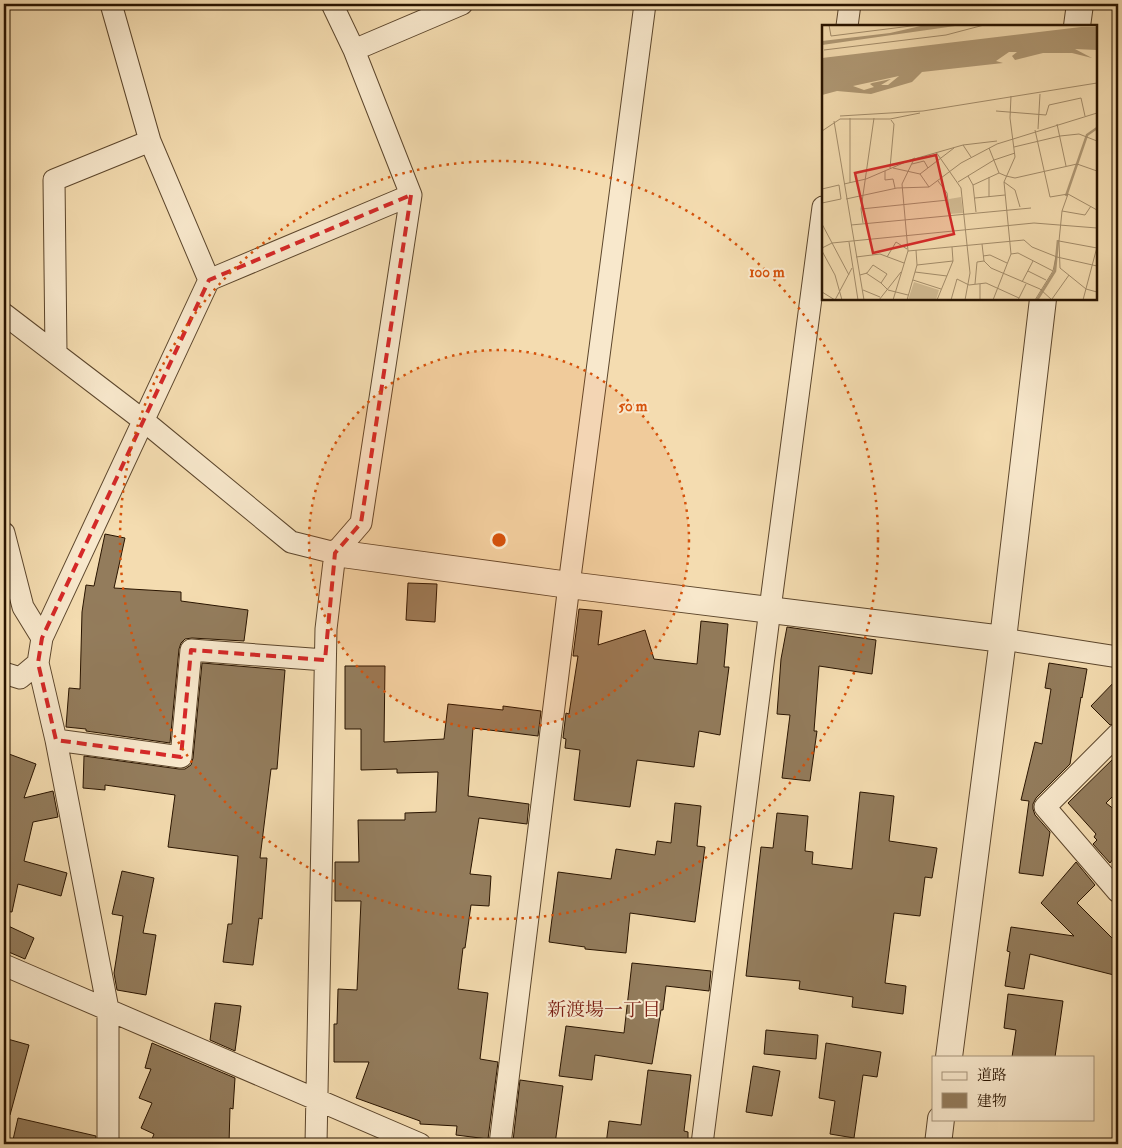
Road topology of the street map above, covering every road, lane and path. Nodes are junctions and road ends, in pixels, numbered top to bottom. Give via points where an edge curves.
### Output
1 (111, 4) edge
2 (332, 4) edge
3 (462, 4) edge
4 (645, 4) edge
5 (850, 4) edge
6 (1080, 4) edge
7 (847, 25) edge
8 (1077, 25) edge
9 (354, 50) junction
10 (150, 141) junction
11 (411, 194) junction
12 (822, 215) edge
13 (209, 280) junction
14 (1043, 300) edge
15 (4, 314) edge
16 (56, 353) junction
17 (144, 421) junction
18 (4, 533) edge
19 (335, 553) junction
20 (569, 585) junction
21 (770, 609) junction
22 (42, 638) junction
23 (1003, 639) junction
24 (1118, 657) edge
25 (325, 660) junction
26 (38, 663) junction
27 (4, 672) edge
28 (1118, 734) edge
29 (56, 740) junction
30 (1118, 892) edge
31 (4, 965) edge
32 (108, 1009) junction
33 (949, 1056) edge
34 (316, 1100) junction
35 (941, 1120) edge
36 (108, 1144) edge
37 (316, 1144) edge
38 (420, 1144) edge
39 (500, 1144) edge
40 (702, 1144) edge
41 (938, 1144) edge

1 - 10 street
2 - 9 street
3 - 9 street
4 - 20 street
5 - 7 street
6 - 8 street
9 - 11 street
10 - 13 street
10 - 16 street via 54,180
11 - 13 street
11 - 19 street via 361,523
12 - 21 street
13 - 17 street
14 - 23 street
15 - 16 street
16 - 17 street
17 - 19 street via 290,542
17 - 22 street
18 - 22 street via 23,607
19 - 20 street
19 - 25 street
20 - 21 street
20 - 39 street
21 - 23 street
21 - 40 street
22 - 26 street
23 - 24 street
23 - 33 street
25 - 29 street via 191,650 181,757
25 - 34 street
26 - 27 street via 20,678
26 - 29 street
28 - 30 street via 1044,806
29 - 32 street
31 - 32 street
32 - 34 street
32 - 36 street
34 - 37 street
34 - 38 street
35 - 41 street

